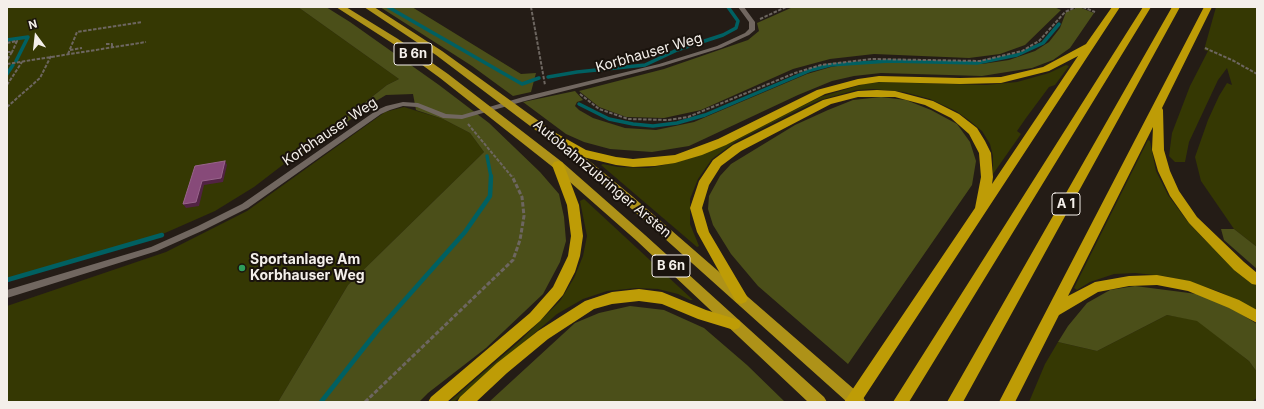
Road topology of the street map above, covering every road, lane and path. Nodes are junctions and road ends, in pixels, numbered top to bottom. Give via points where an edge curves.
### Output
1 (340, 7) edge
2 (368, 7) edge
3 (531, 7) edge
4 (741, 7) edge
5 (786, 7) edge
6 (1076, 7) edge
7 (1083, 7) edge
8 (1116, 7) edge
9 (1147, 7) edge
10 (1176, 7) edge
11 (1208, 7) edge
12 (1095, 12) dead end
13 (142, 22) dead end
14 (752, 22) junction
15 (146, 42) dead end
16 (7, 43) edge
17 (106, 44) dead end
18 (1090, 46) junction
19 (112, 47) junction
20 (1205, 48) dead end
21 (70, 50) junction
22 (7, 52) edge
23 (12, 52) junction
24 (81, 52) junction
25 (68, 54) junction
26 (51, 56) junction
27 (7, 60) edge
28 (22, 62) junction
29 (7, 64) edge
30 (1257, 74) edge
31 (7, 85) edge
32 (574, 87) junction
33 (547, 94) junction
34 (7, 107) edge
35 (1158, 108) junction
36 (462, 117) junction
37 (550, 134) junction
38 (558, 165) junction
39 (981, 208) junction
40 (1257, 280) edge
41 (7, 294) edge
42 (740, 298) junction
43 (1053, 311) junction
44 (1257, 317) edge
45 (734, 324) junction
46 (814, 398) edge
47 (365, 402) edge
48 (436, 402) edge
49 (465, 402) edge
50 (852, 402) edge
51 (858, 402) edge
52 (901, 402) edge
53 (955, 402) edge
54 (1007, 402) edge

1 - 38 highway, Autobahnzubringer Arsten / B 6n via 395,41
2 - 37 highway, Autobahnzubringer Arsten / B 6n via 439,53
3 - 33 path
4 - 14 lane
5 - 14 path
6 - 32 path via 1065,12 1039,41 1022,51 980,60 872,59 821,65 795,73 688,117 668,120 628,119 599,109
7 - 12 path
8 - 18 highway
9 - 52 highway, A 1
10 - 53 highway, A 1
11 - 35 highway
13 - 21 path via 77,32
14 - 32 lane, Korbhauser Weg via 752,30 747,34 719,47
15 - 19 path
16 - 23 path via 18,41
17 - 19 path via 112,44
18 - 37 highway via 1046,69 1001,80 879,79 858,82 821,92 698,152 662,161 633,163 596,157 583,153
18 - 39 highway
19 - 24 path
20 - 30 path
21 - 24 path via 83,46
21 - 25 path
22 - 23 path
23 - 27 path
24 - 25 path
25 - 26 path
26 - 28 path
26 - 34 path via 34,85
28 - 29 path
28 - 31 path
32 - 33 lane, Korbhauser Weg
33 - 36 lane, Korbhauser Weg
35 - 40 highway via 1158,150 1174,193 1193,220
35 - 43 highway
36 - 41 lane, Korbhauser Weg via 445,116 418,105 403,104 388,108 245,206 202,228 154,249
36 - 47 path via 511,174 522,197 524,216 520,240 513,260
37 - 42 highway, Autobahnzubringer Arsten / B 6n
38 - 45 highway, Autobahnzubringer Arsten / B 6n
38 - 48 highway via 572,206 577,236 568,272 558,291 534,317
39 - 42 highway via 987,177 985,153 973,131 955,116 929,102 895,94 858,94 827,102 737,148 717,164 703,184 696,208 703,232
39 - 50 highway
42 - 51 highway, Autobahnzubringer Arsten / B 6n
43 - 44 highway via 1095,287 1129,281 1157,280 1190,286 1234,304
43 - 54 highway
45 - 46 highway, Autobahnzubringer Arsten / B 6n
45 - 49 highway via 703,315 662,298 612,298 590,304 543,335

